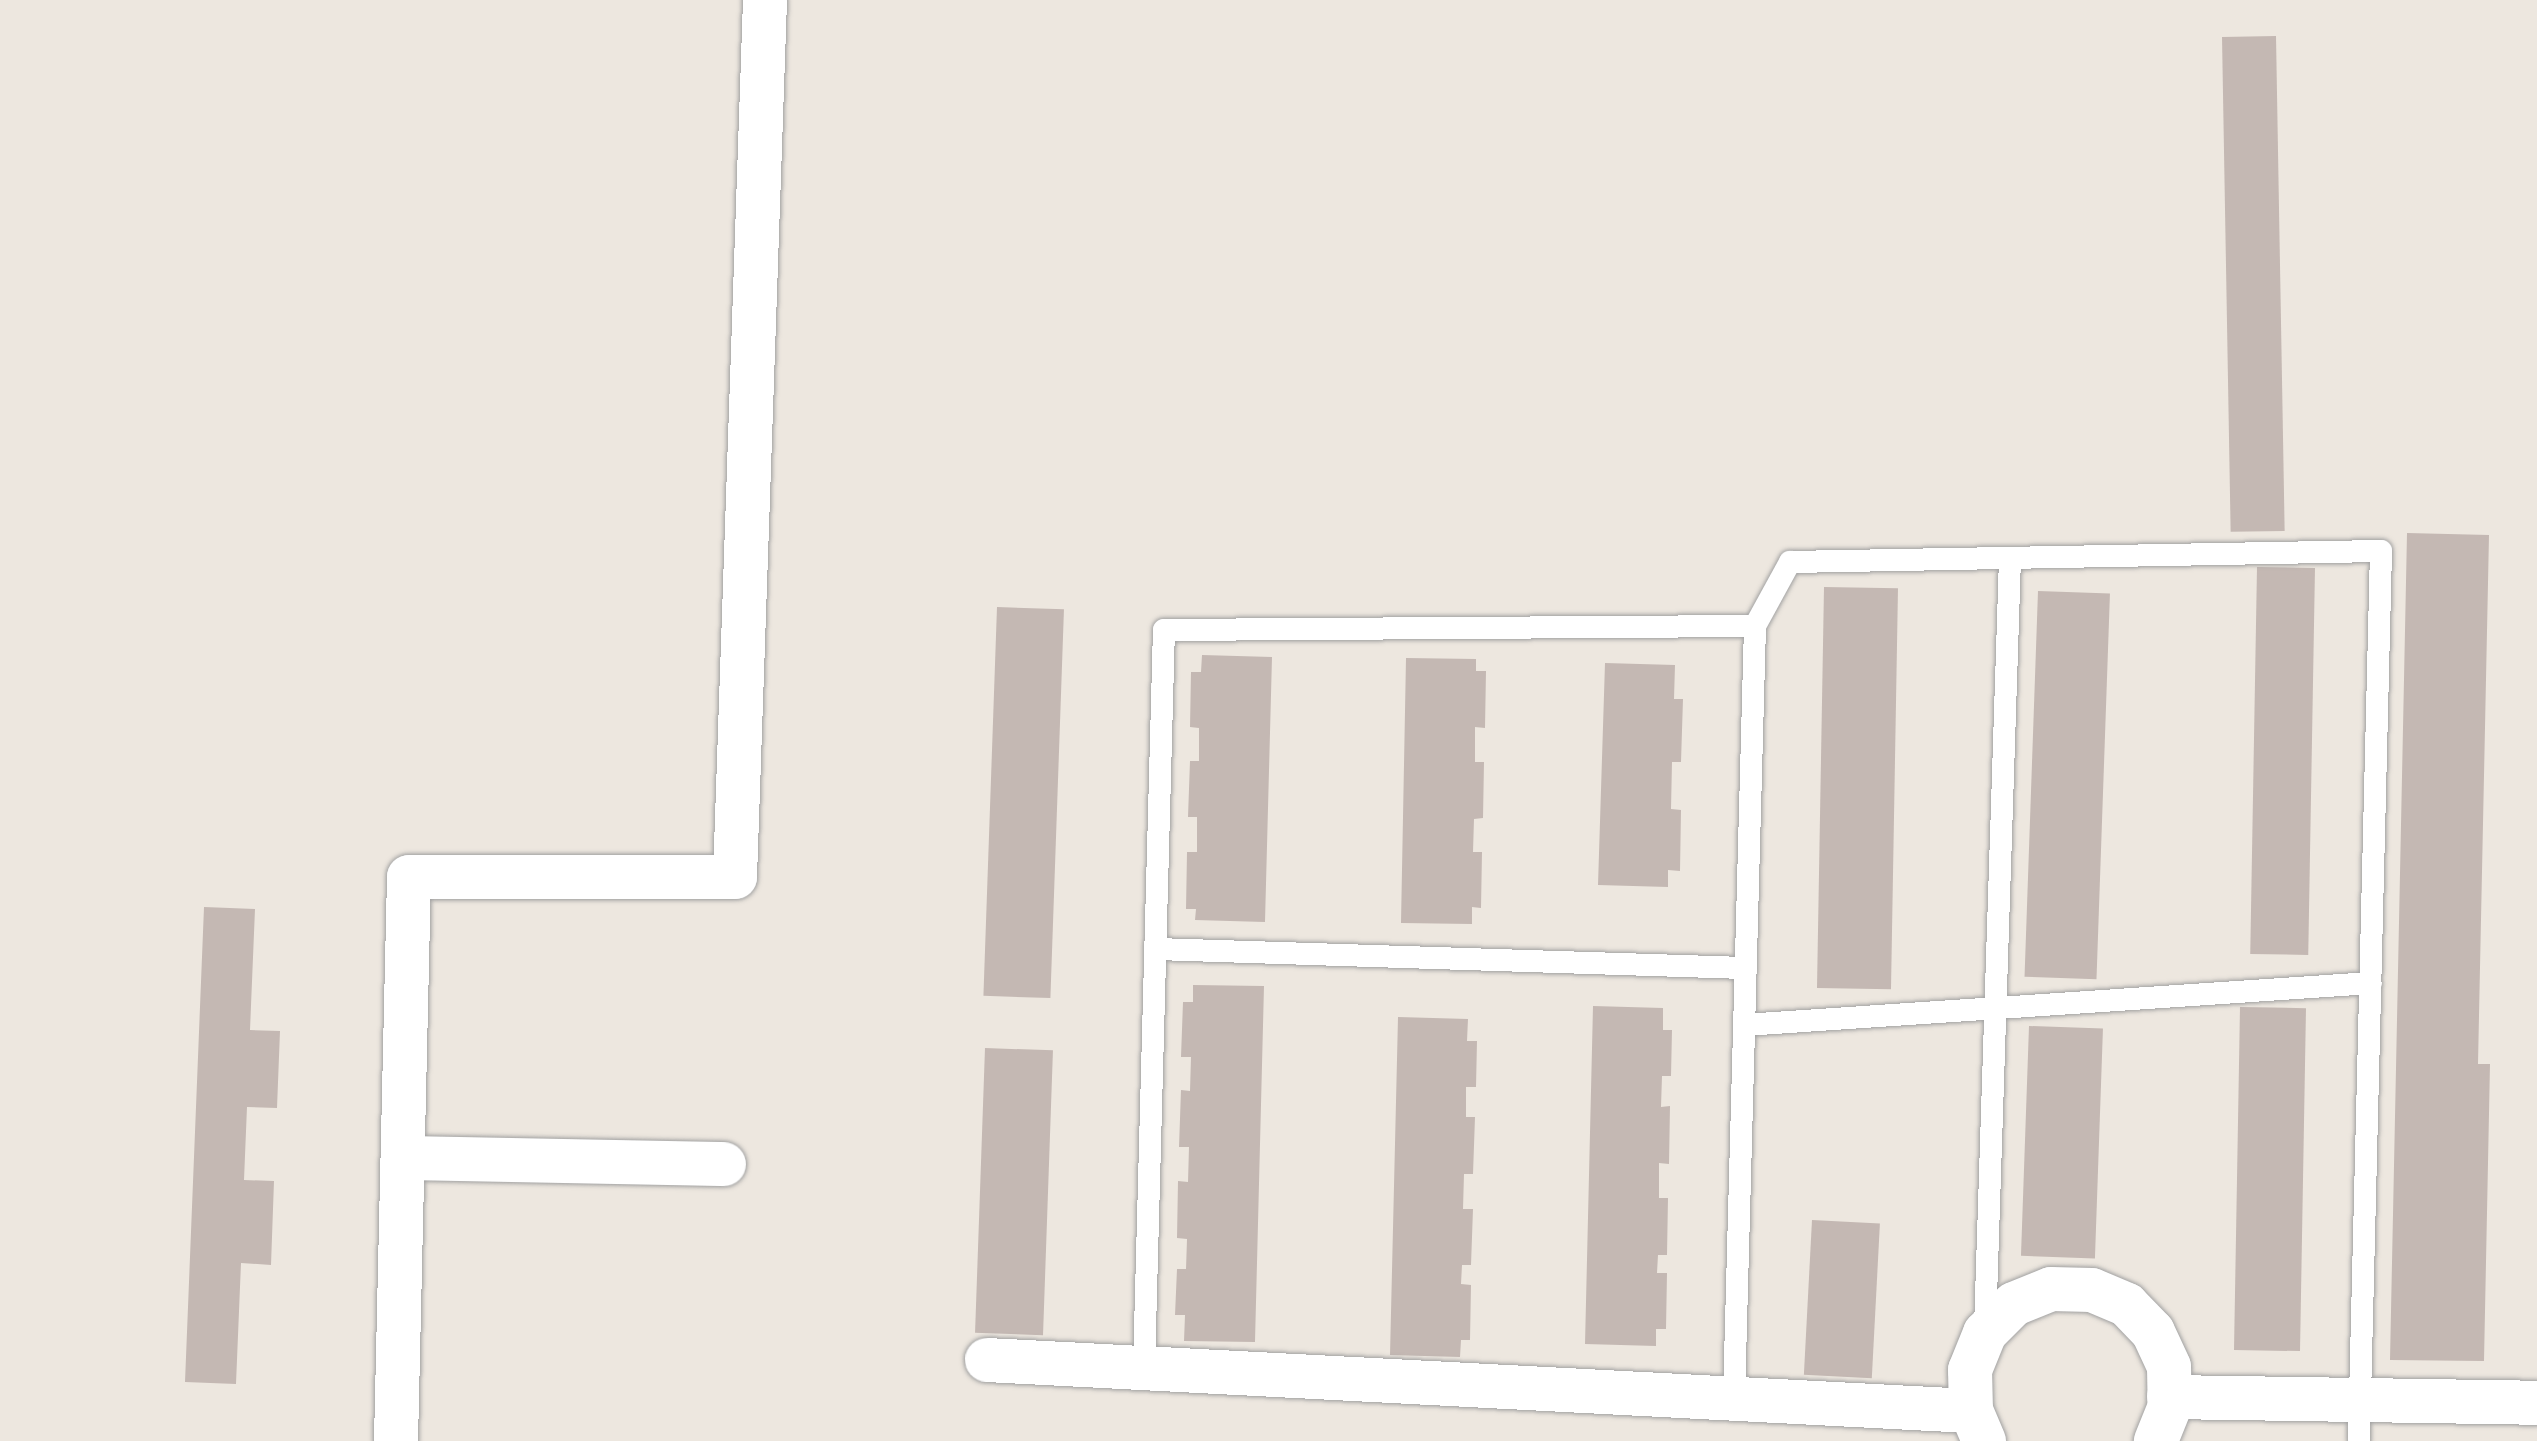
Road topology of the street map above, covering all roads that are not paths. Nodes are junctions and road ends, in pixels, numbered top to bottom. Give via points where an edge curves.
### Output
1 (765, 0) edge
2 (2010, 558) junction
3 (1755, 626) junction
4 (1156, 949) junction
5 (1745, 968) junction
6 (2371, 983) junction
7 (1995, 1008) junction
8 (1744, 1025) junction
9 (403, 1158) junction
10 (724, 1164) dead end
11 (1985, 1333) junction
12 (987, 1360) dead end
13 (1144, 1367) junction
14 (1734, 1397) junction
15 (2169, 1397) junction
16 (2537, 1403) edge
17 (2360, 1421) edge
18 (1977, 1426) edge
19 (396, 1441) edge
20 (2156, 1441) edge

1 - 9 street via 735,877 409,877
2 - 3 lane via 1790,562
2 - 6 lane via 2381,551
2 - 7 lane
3 - 4 lane via 1164,630
3 - 5 lane
4 - 5 lane
4 - 13 lane
5 - 8 lane
6 - 7 lane
6 - 17 lane
7 - 8 lane
7 - 11 lane
8 - 14 lane
9 - 10 street
9 - 19 street
11 - 15 street via 2014,1304 2051,1289 2092,1290 2127,1305 2153,1332 2169,1367
11 - 18 street via 1970,1370
12 - 13 street
13 - 14 street
14 - 18 street
15 - 17 street
15 - 20 street
16 - 17 street

